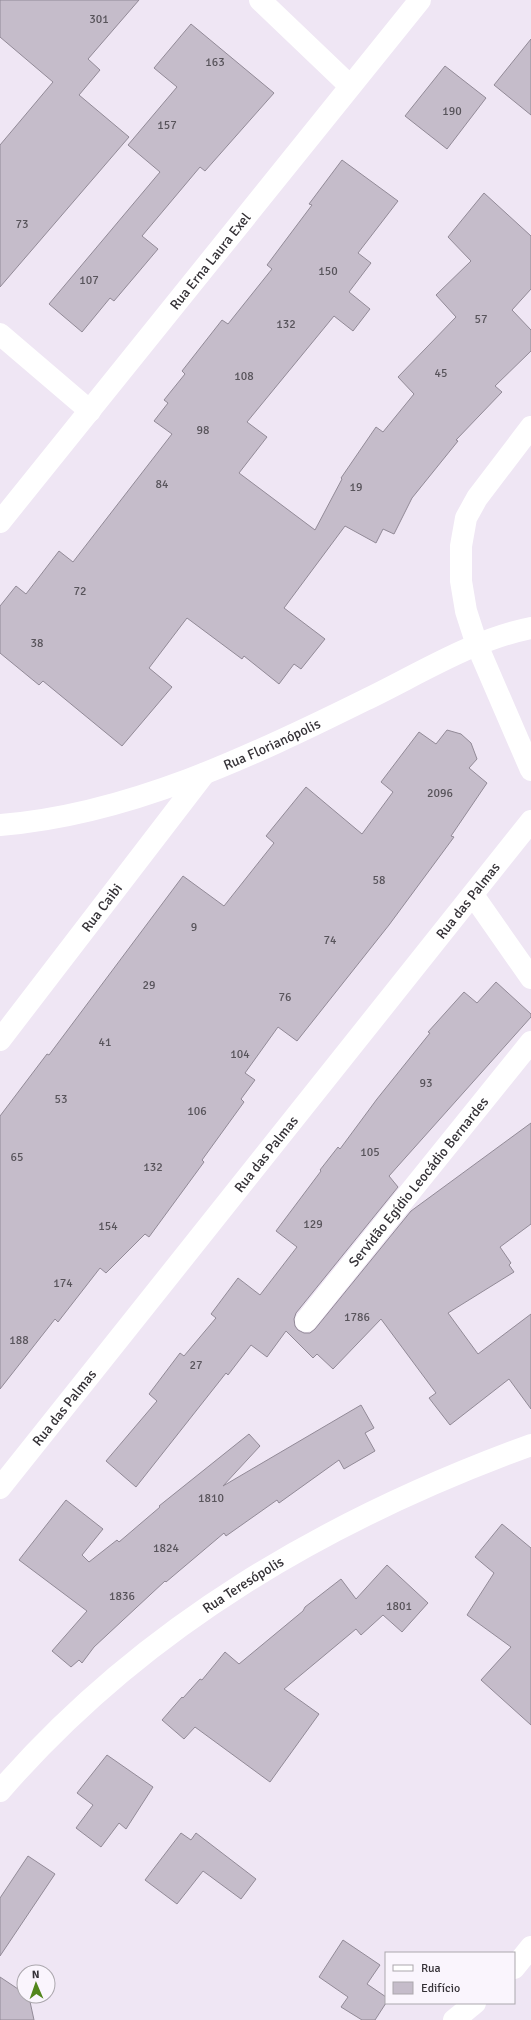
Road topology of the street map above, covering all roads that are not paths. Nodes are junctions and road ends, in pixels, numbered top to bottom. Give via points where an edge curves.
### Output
1 (260, 0) edge
2 (420, 0) edge
3 (350, 86) junction
4 (0, 334) edge
5 (90, 411) junction
6 (531, 427) edge
7 (0, 522) edge
8 (531, 628) edge
9 (477, 645) junction
10 (531, 770) edge
11 (204, 774) junction
12 (531, 820) edge
13 (0, 825) edge
14 (473, 895) junction
15 (531, 978) edge
16 (0, 1040) edge
17 (531, 1042) edge
18 (306, 1321) dead end
19 (531, 1445) edge
20 (0, 1488) edge
21 (0, 1791) edge
22 (531, 1947) edge
23 (515, 1967) edge
24 (531, 1968) edge
25 (515, 1974) edge
26 (474, 2004) edge
27 (454, 2020) edge

1 - 3 street
2 - 3 street, Rua Erna Laura Exel
3 - 5 street, Rua Erna Laura Exel
4 - 5 street
5 - 7 street, Rua Erna Laura Exel
6 - 9 street via 477,498 466,518 461,546 461,582 466,611
8 - 9 street, Rua Florianópolis
9 - 10 street
9 - 11 street, Rua Florianópolis via 297,734
11 - 13 street, Rua Florianópolis via 89,810
11 - 16 street, Rua Caibi
12 - 14 street, Rua das Palmas
14 - 15 street
14 - 20 street, Rua das Palmas
17 - 18 street, Servidão Egídio Leocádio Bernardes
19 - 21 street, Rua Teresópolis via 392,1501 329,1532 249,1578 162,1639 95,1693
22 - 23 street
24 - 25 street
26 - 27 street

